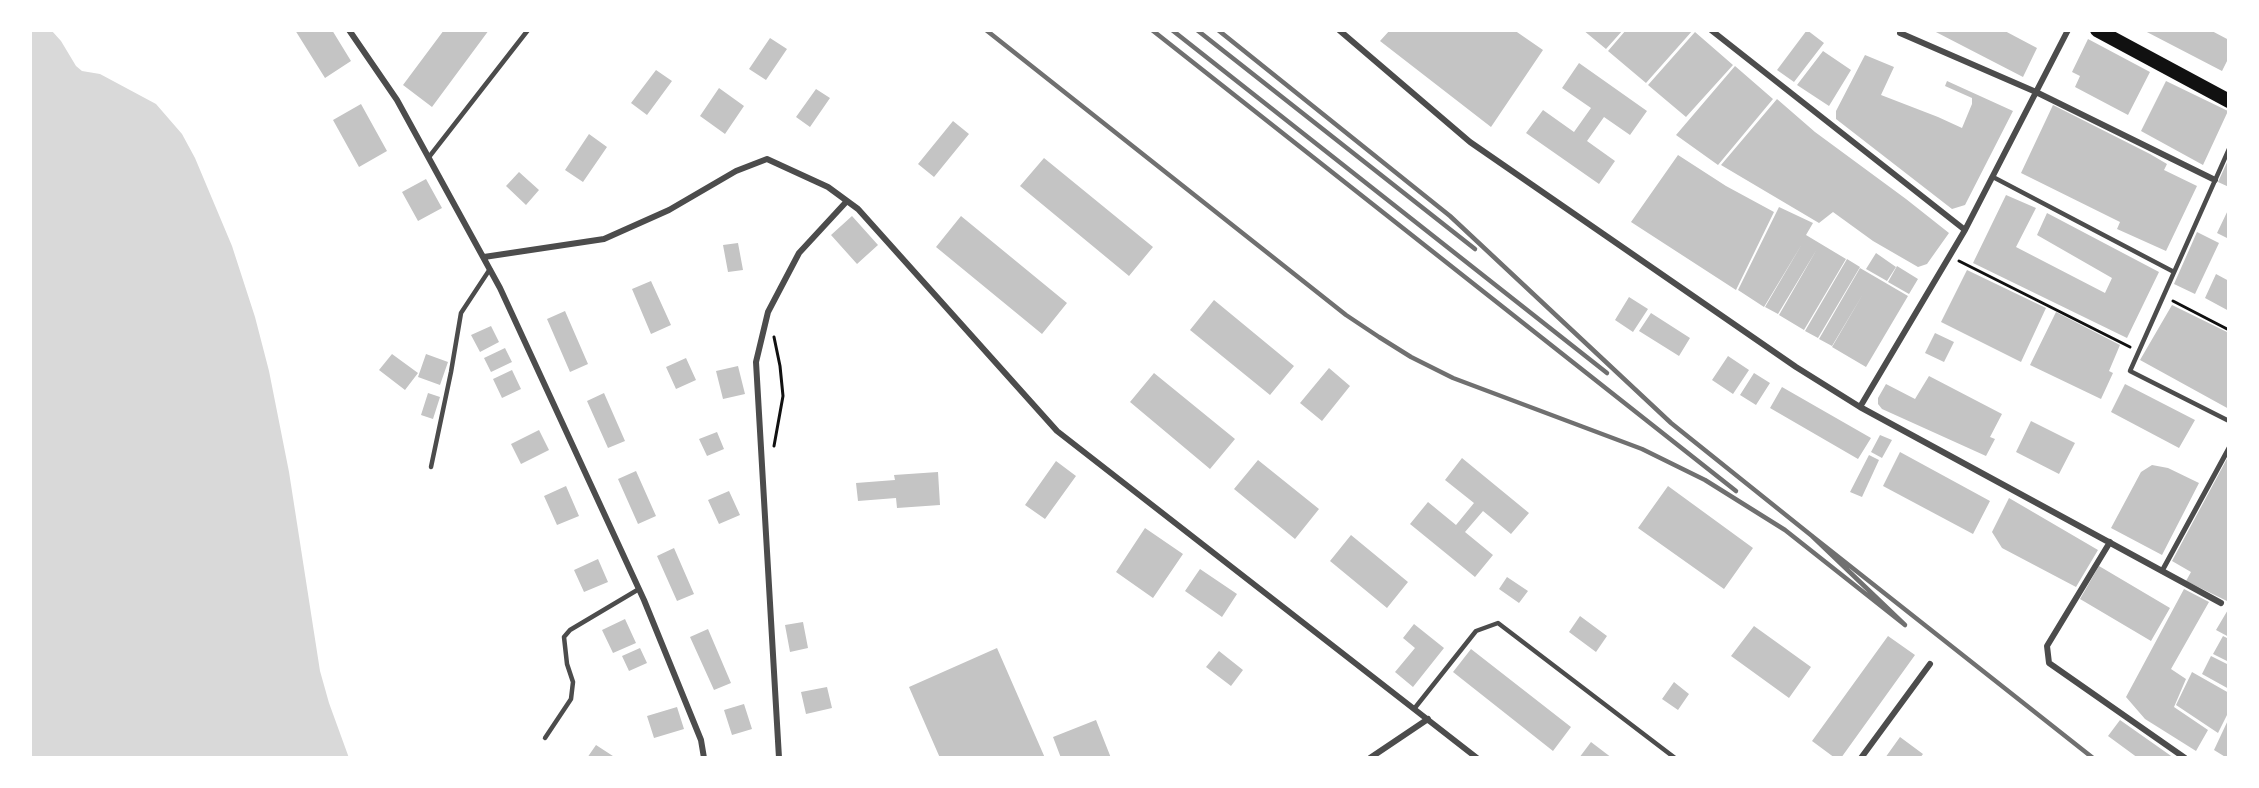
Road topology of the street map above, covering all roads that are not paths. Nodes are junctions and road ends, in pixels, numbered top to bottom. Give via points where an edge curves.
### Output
1 (349, 30) edge
2 (528, 30) edge
3 (1339, 30) edge
4 (1711, 30) edge
5 (2068, 30) edge
6 (2097, 30) edge
7 (1900, 33) dead end
8 (2036, 92) junction
9 (2229, 101) edge
10 (2229, 149) edge
11 (429, 157) junction
12 (1993, 177) junction
13 (2215, 180) junction
14 (847, 201) junction
15 (1965, 230) junction
16 (484, 257) junction
17 (490, 269) junction
18 (2174, 272) junction
19 (1860, 407) junction
20 (2229, 421) edge
21 (2229, 448) edge
22 (431, 467) dead end
23 (2110, 542) junction
24 (2162, 571) junction
25 (639, 589) junction
26 (2221, 603) dead end
27 (1930, 664) dead end
28 (1414, 708) junction
29 (1428, 719) junction
30 (545, 738) dead end
31 (704, 758) edge
32 (779, 758) edge
33 (1370, 758) edge
34 (1477, 758) edge
35 (1675, 758) edge
36 (1861, 758) edge
37 (2185, 758) edge

1 - 11 street via 397,100
2 - 11 lane
3 - 19 street via 1470,142
4 - 15 street
5 - 8 street
6 - 9 main road
7 - 8 street
8 - 12 street
8 - 13 street
10 - 13 lane
11 - 16 street
12 - 15 street
12 - 18 lane
13 - 18 lane
14 - 16 street via 828,187 767,159 604,239
14 - 28 street via 1057,431
14 - 32 street via 799,253 768,312 756,362
15 - 19 street
16 - 17 street
17 - 22 lane via 461,313
17 - 25 street
18 - 20 lane via 2130,371
19 - 23 street
21 - 24 street
23 - 24 street
23 - 37 street via 2047,646 2049,663
24 - 26 street
25 - 30 lane via 564,637 573,682 571,699
25 - 31 street via 701,740
27 - 36 street
28 - 29 street
28 - 35 lane via 1476,631 1498,623
29 - 33 street
29 - 34 street

